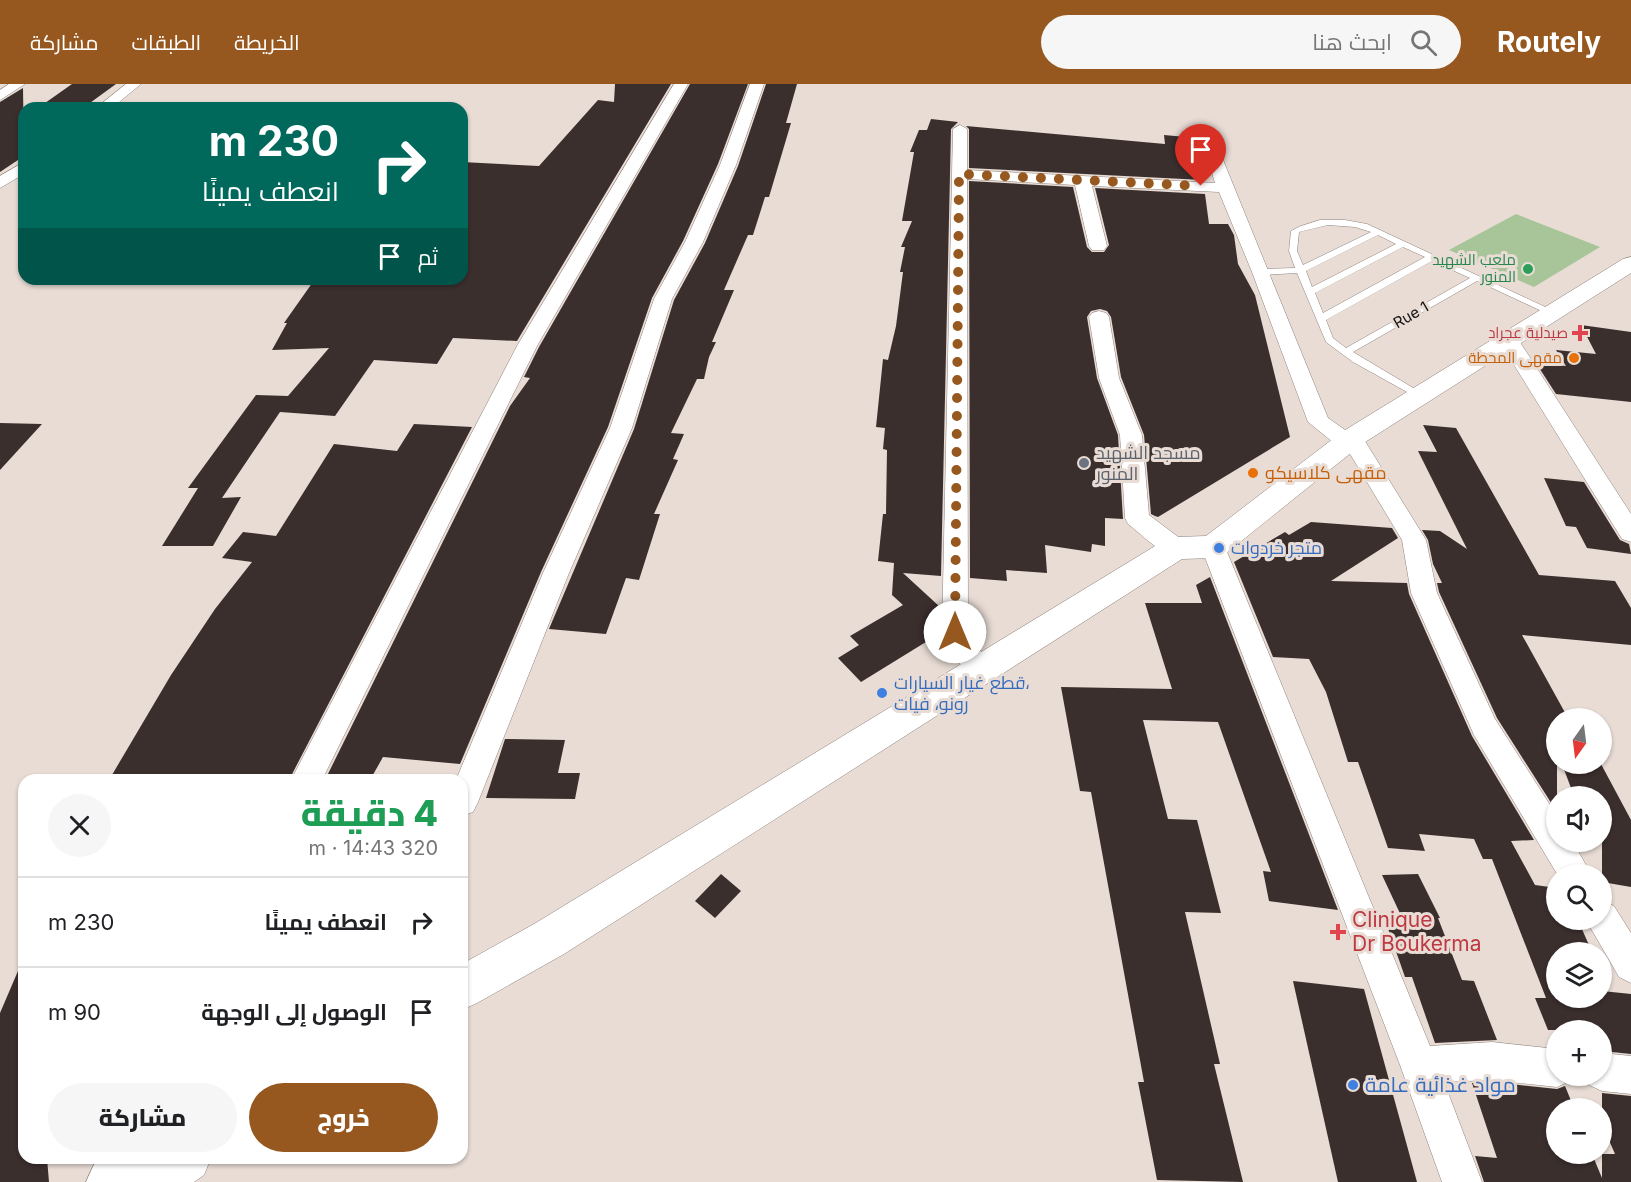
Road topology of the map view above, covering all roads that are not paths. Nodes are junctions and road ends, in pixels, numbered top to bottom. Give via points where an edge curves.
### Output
1 (18, 84) edge
2 (134, 84) edge
3 (681, 84) edge
4 (758, 84) edge
5 (0, 96) edge
6 (111, 102) edge
7 (960, 129) dead end
8 (1215, 153) dead end
9 (18, 171) edge
10 (959, 174) junction
11 (1082, 179) junction
12 (0, 183) edge
13 (1225, 188) junction
14 (1378, 232) junction
15 (1403, 244) junction
16 (1098, 246) dead end
17 (1432, 257) junction
18 (1631, 264) edge
19 (1300, 270) junction
20 (1261, 272) junction
21 (1476, 278) junction
22 (1309, 292) junction
23 (1551, 312) junction
24 (1099, 317) dead end
25 (1320, 318) junction
26 (1508, 339) junction
27 (1346, 352) junction
28 (1420, 395) junction
29 (1349, 440) junction
30 (1631, 533) edge
31 (1213, 547) junction
32 (1176, 548) junction
33 (979, 671) junction
34 (309, 774) edge
35 (468, 787) edge
36 (1569, 864) edge
37 (1609, 930) edge
38 (1631, 965) edge
39 (468, 985) edge
40 (1419, 1065) junction
41 (1546, 1067) edge
42 (1612, 1073) edge
43 (1631, 1075) edge
44 (115, 1164) edge
45 (179, 1164) edge
46 (106, 1182) edge
47 (151, 1182) edge
48 (1461, 1182) edge

1 - 5 street
2 - 6 street
3 - 34 street via 527,346
4 - 35 street via 694,242 663,299 621,428 556,573
7 - 10 street
8 - 13 street
9 - 12 street
10 - 11 street
10 - 33 street via 955,632
11 - 13 street
11 - 16 street
13 - 20 street
14 - 15 lane
14 - 19 lane
14 - 19 lane via 1341,221 1312,223 1294,231 1293,251
15 - 17 lane
15 - 22 lane
17 - 21 lane
17 - 25 lane
18 - 23 main road
19 - 20 lane
19 - 22 lane
20 - 29 street via 1319,422
21 - 23 lane
21 - 27 lane, Rue 1
22 - 25 lane
23 - 26 main road
24 - 32 street via 1109,378 1131,435 1137,518
25 - 27 lane via 1329,340
26 - 28 main road
26 - 30 street
27 - 28 lane
28 - 29 main road
29 - 31 main road
29 - 36 street via 1414,540 1424,594 1484,726
31 - 32 main road
31 - 40 street
32 - 33 main road
33 - 39 main road via 549,939
37 - 38 street
40 - 41 street via 1492,1061
40 - 48 street
42 - 43 street
44 - 46 street
45 - 47 main road

